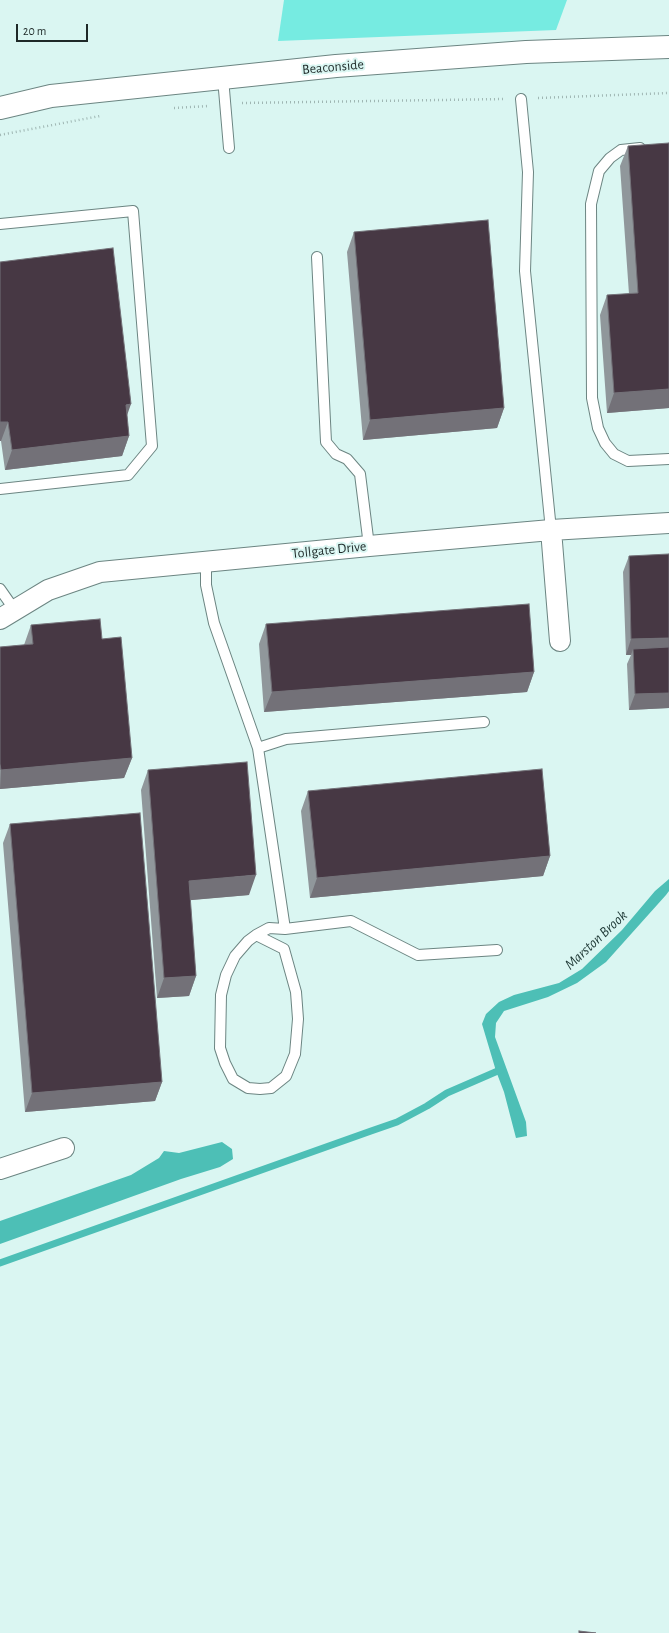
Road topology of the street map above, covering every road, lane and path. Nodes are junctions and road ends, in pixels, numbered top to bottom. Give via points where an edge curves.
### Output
1 (669, 47) edge
2 (223, 78) junction
3 (669, 93) edge
4 (521, 99) junction
5 (246, 103) dead end
6 (205, 106) dead end
7 (0, 108) edge
8 (167, 109) dead end
9 (106, 115) dead end
10 (0, 135) edge
11 (648, 147) edge
12 (229, 148) dead end
13 (0, 224) edge
14 (317, 257) dead end
15 (669, 459) edge
16 (0, 489) edge
17 (669, 523) edge
18 (551, 530) junction
19 (369, 546) junction
20 (206, 562) junction
21 (0, 589) edge
22 (7, 614) edge
23 (560, 641) dead end
24 (484, 722) dead end
25 (258, 748) junction
26 (286, 929) junction
27 (256, 935) junction
28 (497, 950) dead end
29 (64, 1148) dead end
30 (0, 1169) edge

1 - 2 highway, Beaconside via 526,52 336,66
2 - 7 highway, Beaconside via 51,96
2 - 12 lane
3 - 4 path
4 - 5 path
4 - 18 lane via 528,172 525,271
6 - 8 path
9 - 10 path
11 - 15 lane via 621,150 599,170 592,204 592,398 598,428 614,454 628,461
13 - 16 lane via 133,211 152,446 128,475
14 - 19 lane via 326,442 360,474
17 - 18 street, Tollgate Drive
18 - 19 street, Tollgate Drive
18 - 23 street
19 - 20 street, Tollgate Drive
20 - 22 street, Tollgate Drive via 100,572 48,590
20 - 25 lane via 206,585 214,623
21 - 22 lane
24 - 25 lane via 286,738
25 - 26 lane
26 - 27 lane via 269,928
26 - 28 lane via 351,921 418,955
27 - 27 lane via 235,956 226,975 220,995 219,1021 220,1048 233,1079 248,1088 260,1089 272,1088 286,1076 294,1054 298,1019 296,992 284,949
29 - 30 street

